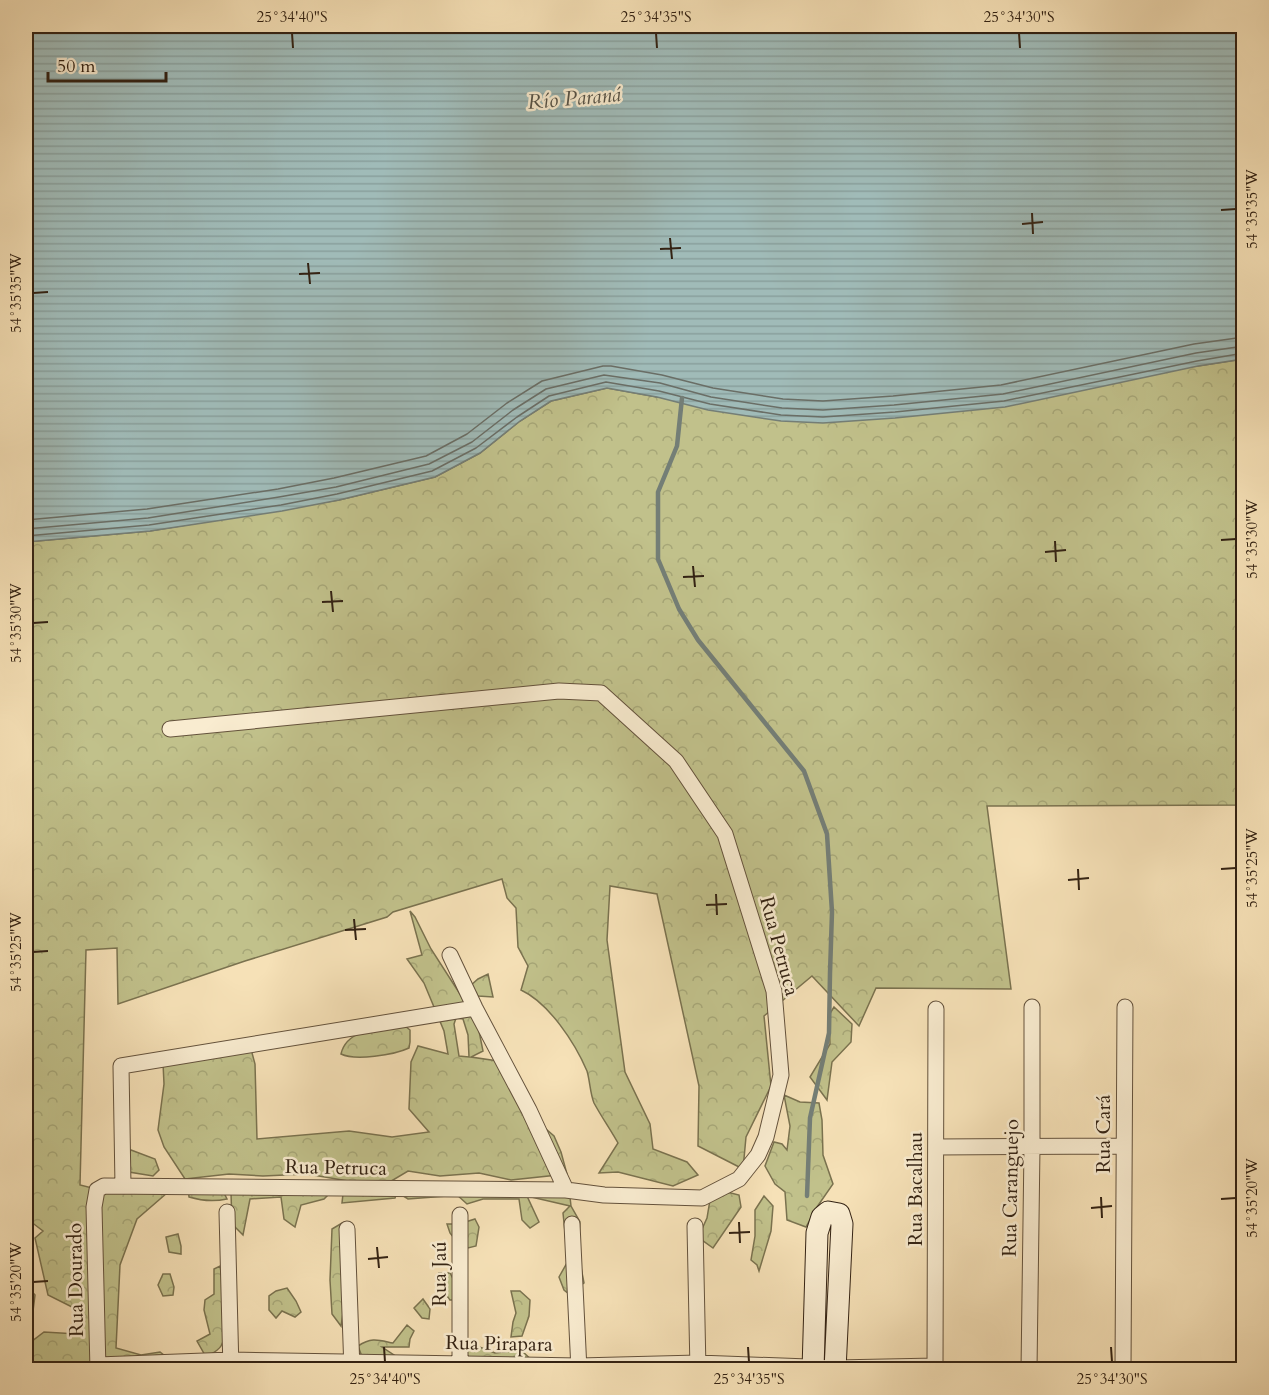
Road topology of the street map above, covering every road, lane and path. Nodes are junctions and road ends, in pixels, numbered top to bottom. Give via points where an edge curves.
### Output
1 (170, 729) dead end
2 (450, 955) dead end
3 (1032, 1007) dead end
4 (1125, 1007) dead end
5 (475, 1008) junction
6 (936, 1009) dead end
7 (1124, 1146) junction
8 (936, 1147) junction
9 (1032, 1147) junction
10 (123, 1186) junction
11 (97, 1190) joint
12 (566, 1190) junction
13 (227, 1212) dead end
14 (460, 1215) dead end
15 (572, 1224) dead end
16 (695, 1226) dead end
17 (347, 1229) dead end
18 (231, 1365) edge
19 (352, 1366) edge
20 (460, 1366) edge
21 (698, 1366) edge
22 (98, 1367) edge
23 (579, 1368) edge
24 (813, 1368) edge
25 (936, 1368) edge
26 (835, 1369) edge
27 (1029, 1370) edge
28 (1123, 1370) edge

1 - 12 street, Rua Petruca via 559,691 601,693 676,761 725,834 774,991 781,1075 766,1137 758,1155 739,1179 702,1198
2 - 5 street
3 - 9 street, Rua Caranguejo
4 - 7 street, Rua Cará
5 - 10 street via 121,1066
5 - 12 street
6 - 8 street, Rua Bacalhau
7 - 9 street
7 - 28 street, Rua Cará
8 - 9 street
8 - 25 street, Rua Bacalhau
9 - 27 street, Rua Caranguejo
10 - 11 street, Rua Petruca
10 - 12 street, Rua Petruca
11 - 22 street, Rua Dourado via 94,1207
13 - 18 street
14 - 20 street, Rua Jaú
15 - 23 street
16 - 21 street
17 - 19 street
18 - 19 street, Rua Pirapara
18 - 22 street, Rua Pirapara
19 - 20 street, Rua Pirapara
20 - 23 street, Rua Pirapara
21 - 23 street, Rua Pirapara
21 - 24 street, Rua Pirapara
24 - 26 street, Rua Pirapara
24 - 26 street via 817,1233 828,1212 838,1214 842,1224
25 - 26 street, Rua Pirapara

